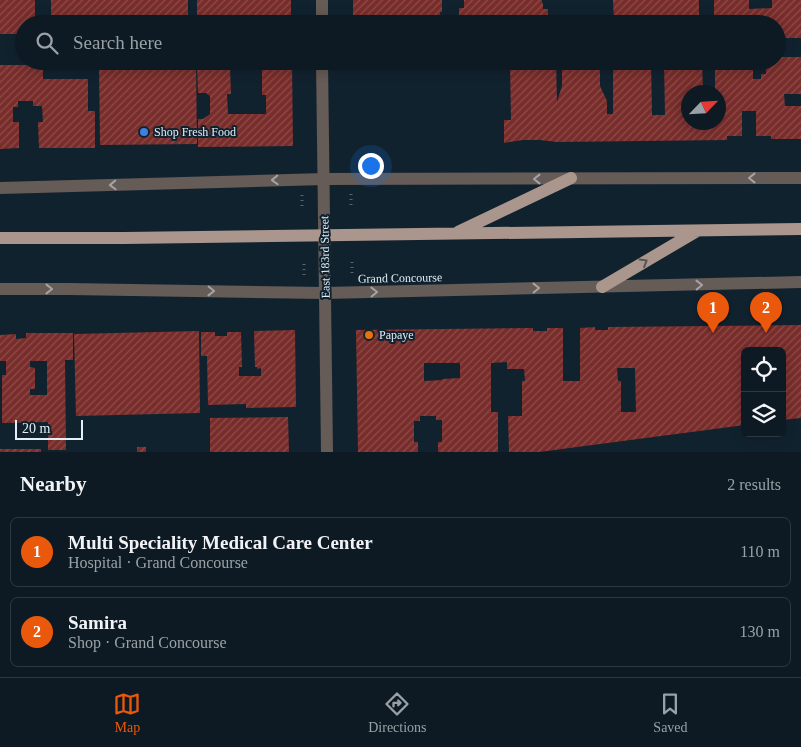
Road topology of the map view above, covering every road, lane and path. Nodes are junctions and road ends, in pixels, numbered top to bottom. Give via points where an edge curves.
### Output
1 (322, 0) edge
2 (322, 15) edge
3 (322, 70) edge
4 (571, 178) junction
5 (801, 178) edge
6 (324, 179) junction
7 (0, 188) edge
8 (351, 191) dead end
9 (302, 192) dead end
10 (302, 209) dead end
11 (351, 209) dead end
12 (801, 230) edge
13 (697, 231) junction
14 (453, 234) junction
15 (324, 235) junction
16 (0, 238) edge
17 (352, 262) dead end
18 (304, 264) dead end
19 (304, 278) dead end
20 (352, 280) dead end
21 (801, 282) edge
22 (602, 287) junction
23 (0, 289) edge
24 (325, 293) junction
25 (327, 452) edge

1 - 2 street
3 - 6 street, East 183rd Street
5 -> 4 street
4 -> 6 street
4 - 14 main road
6 -> 7 street
6 - 15 street, East 183rd Street
8 - 11 path
9 - 10 path
12 - 13 main road
13 - 14 main road
22 -> 13 main road
14 - 15 main road
15 - 16 main road
15 - 24 street, East 183rd Street
17 - 20 path
18 - 19 path
22 -> 21 street, Grand Concourse
24 -> 22 street, Grand Concourse
23 -> 24 street, Grand Concourse
24 - 25 street, East 183rd Street

